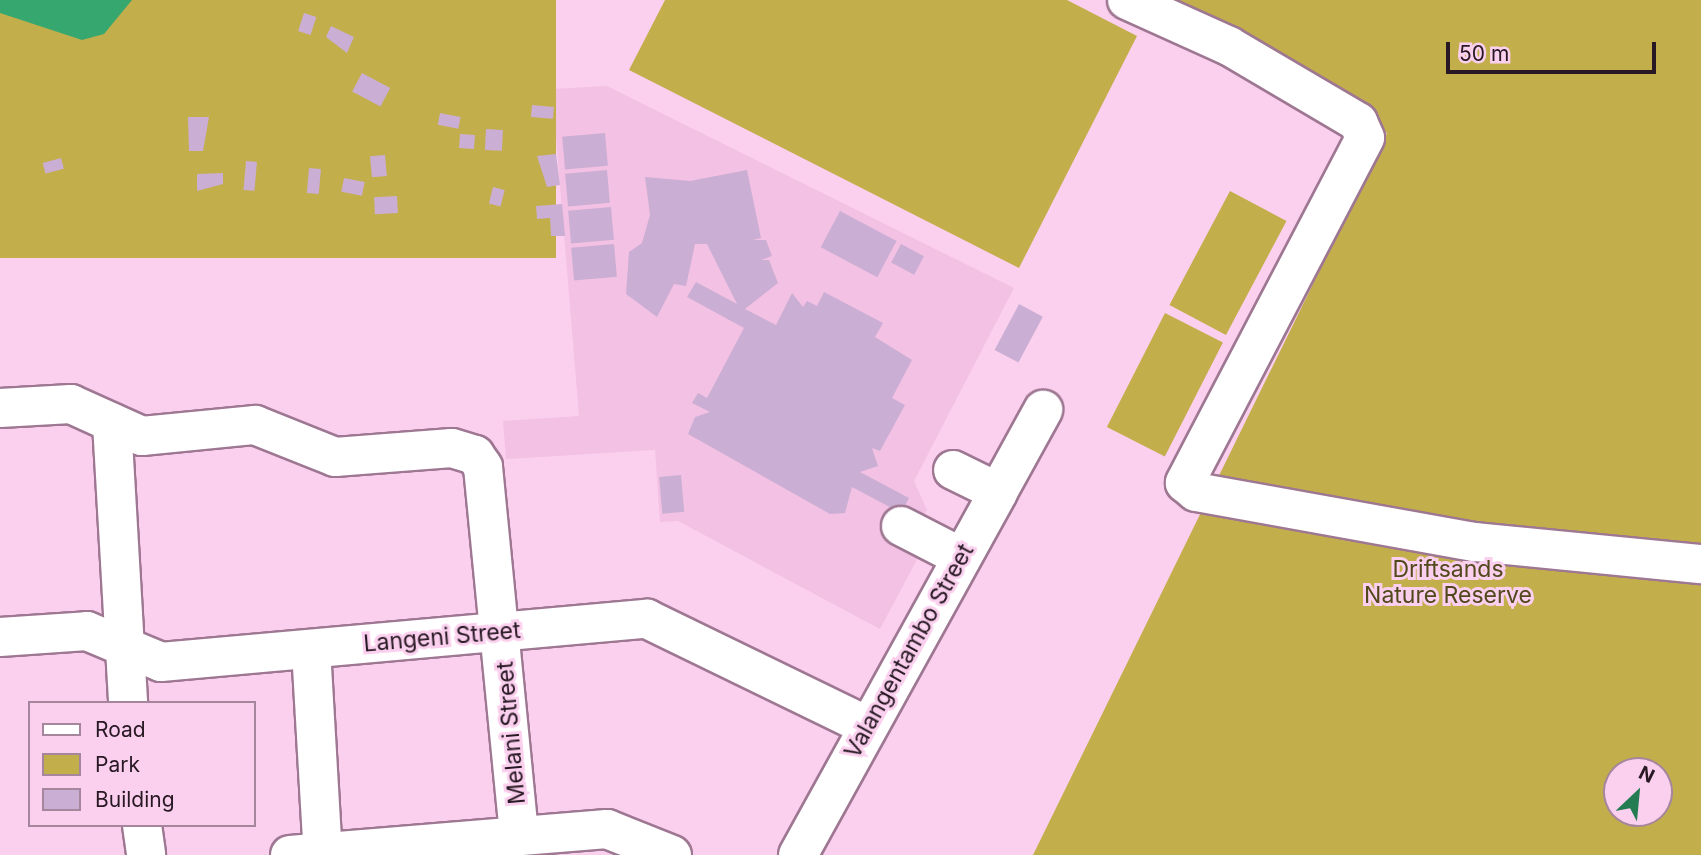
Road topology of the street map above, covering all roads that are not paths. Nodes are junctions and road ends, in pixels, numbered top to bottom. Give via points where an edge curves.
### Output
1 (1127, 0) edge
2 (0, 408) edge
3 (1043, 410) dead end
4 (111, 423) junction
5 (953, 470) dead end
6 (998, 492) junction
7 (901, 526) dead end
8 (961, 557) junction
9 (1701, 564) edge
10 (502, 632) junction
11 (0, 637) edge
12 (123, 648) junction
13 (311, 649) junction
14 (128, 701) edge
15 (867, 726) junction
16 (142, 827) edge
17 (519, 835) junction
18 (312, 854) edge
19 (146, 855) edge
20 (672, 855) edge
21 (799, 855) edge

1 - 9 street via 1229,46 1358,122 1365,138 1185,483 1196,492 1475,542
2 - 4 street, Melani Street via 71,404
3 - 6 street, Valangentambo Street
4 - 10 street, Melani Street via 153,436 255,425 335,457 464,450 483,467
4 - 12 street
5 - 6 street
6 - 8 street, Valangentambo Street
7 - 8 street
8 - 15 street, Valangentambo Street
10 - 13 street, Langeni Street
10 - 15 street, Langeni Street via 656,621
10 - 17 street, Melani Street
11 - 12 street, Langeni Street via 87,631
12 - 13 street, Langeni Street via 162,662
12 - 14 street
13 - 18 street
15 - 21 street, Valangentambo Street
16 - 19 street
17 - 18 street
17 - 20 street via 607,829

